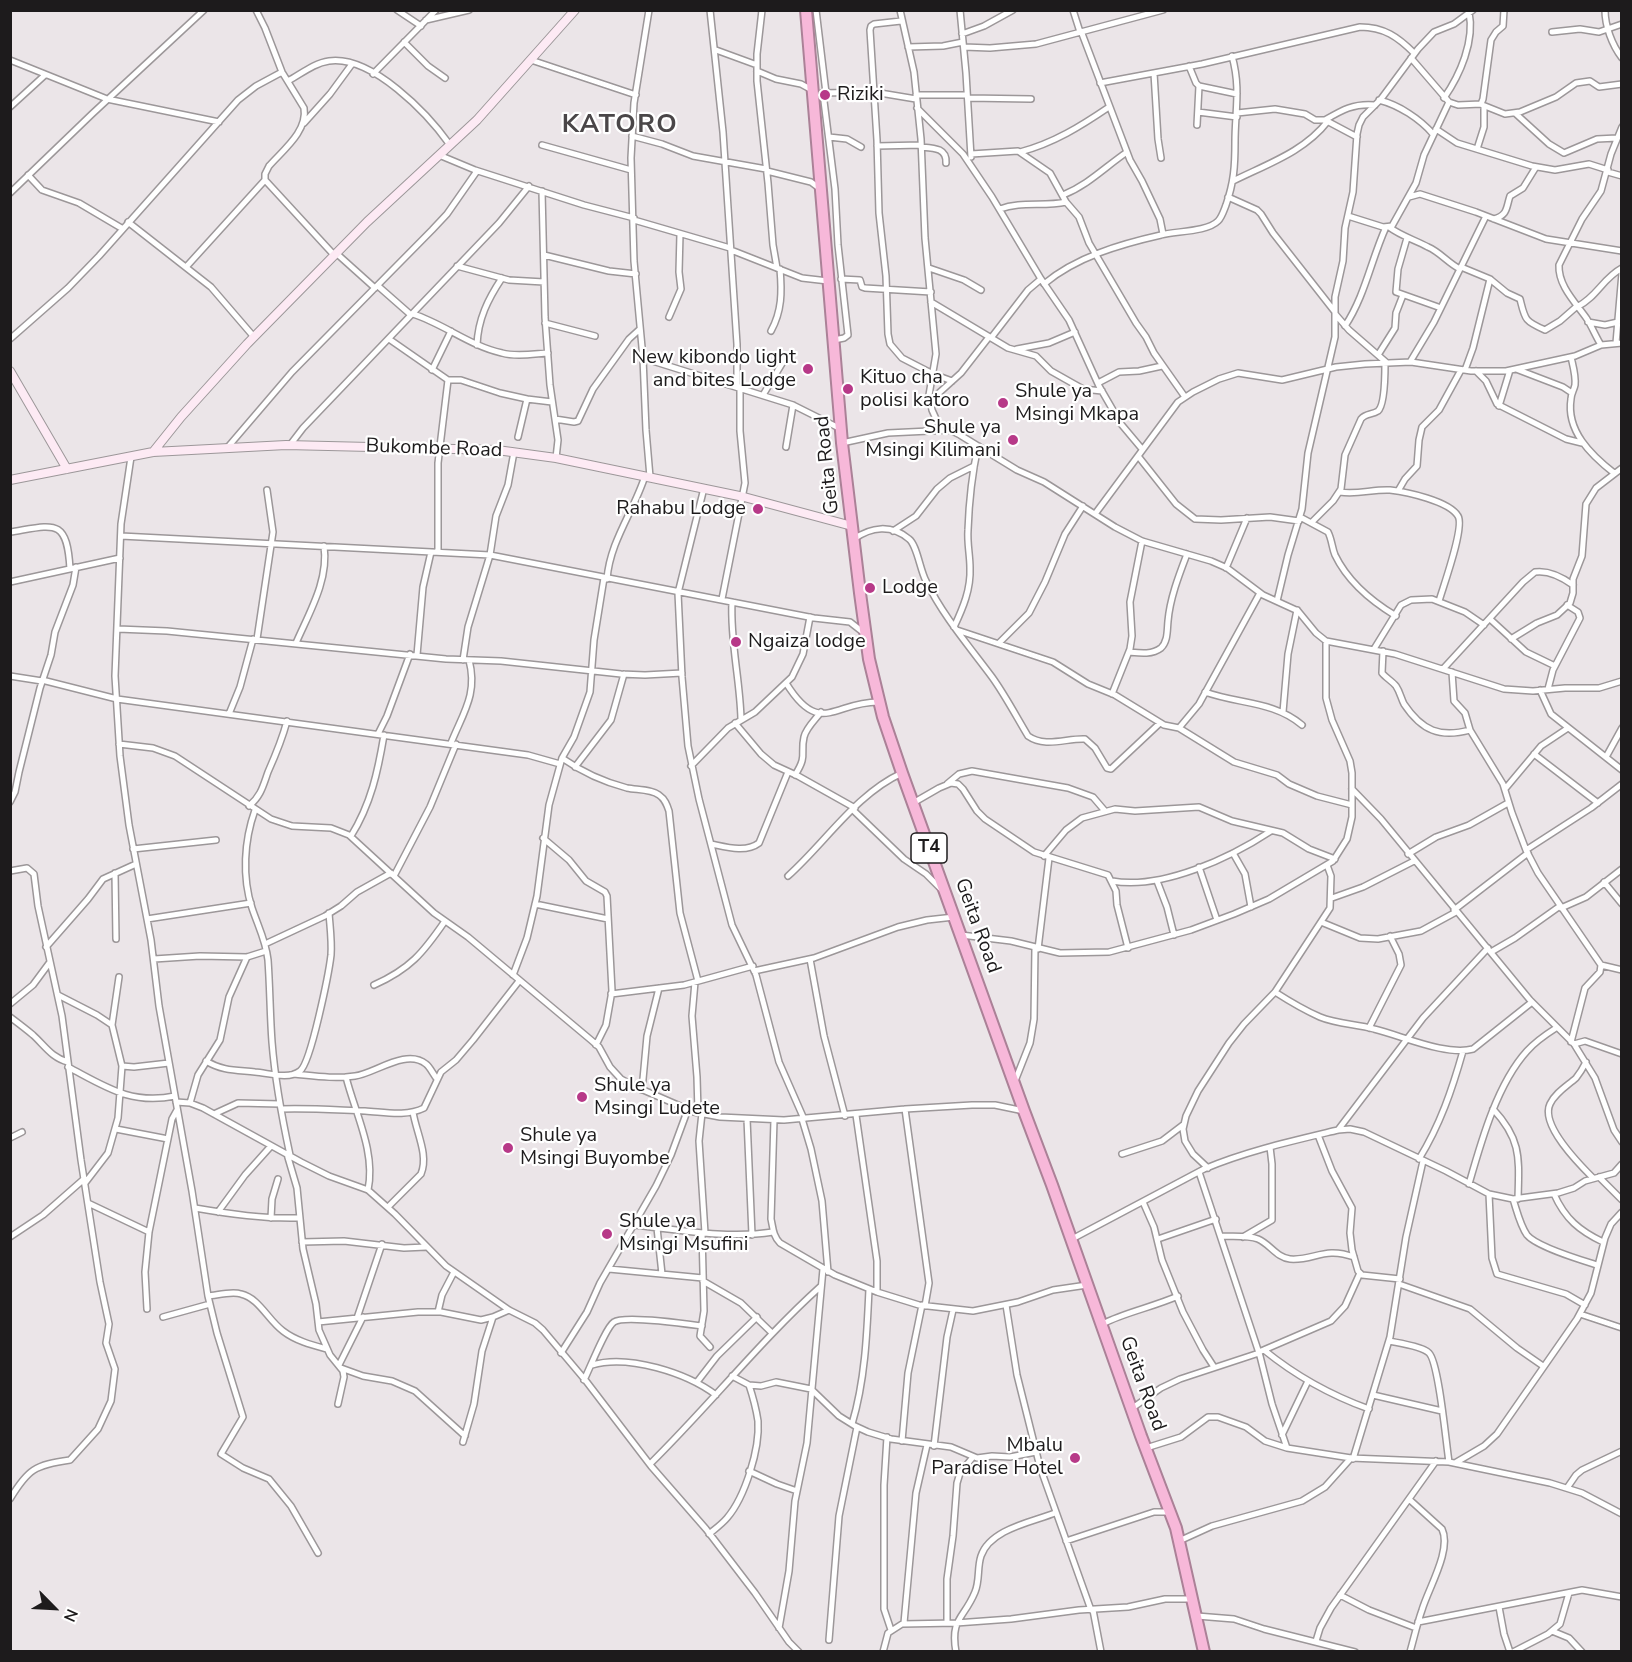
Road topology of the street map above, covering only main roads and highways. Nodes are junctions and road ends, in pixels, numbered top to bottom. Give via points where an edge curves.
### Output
1 (575, 10) edge
2 (809, 11) edge
3 (10, 371) edge
4 (153, 452) junction
5 (67, 469) junction
6 (10, 480) edge
7 (852, 526) junction
8 (1204, 1652) edge

1 - 4 main road via 477,120 367,222 254,337
2 - 7 highway, Geita Road / T4 via 819,93 822,192
3 - 5 main road
4 - 5 main road, Bukombe Road
4 - 7 main road, Bukombe Road via 290,445 514,452 744,496
5 - 6 main road, Bukombe Road
7 - 8 highway, Geita Road / T4 via 869,659 879,702 1170,1512

